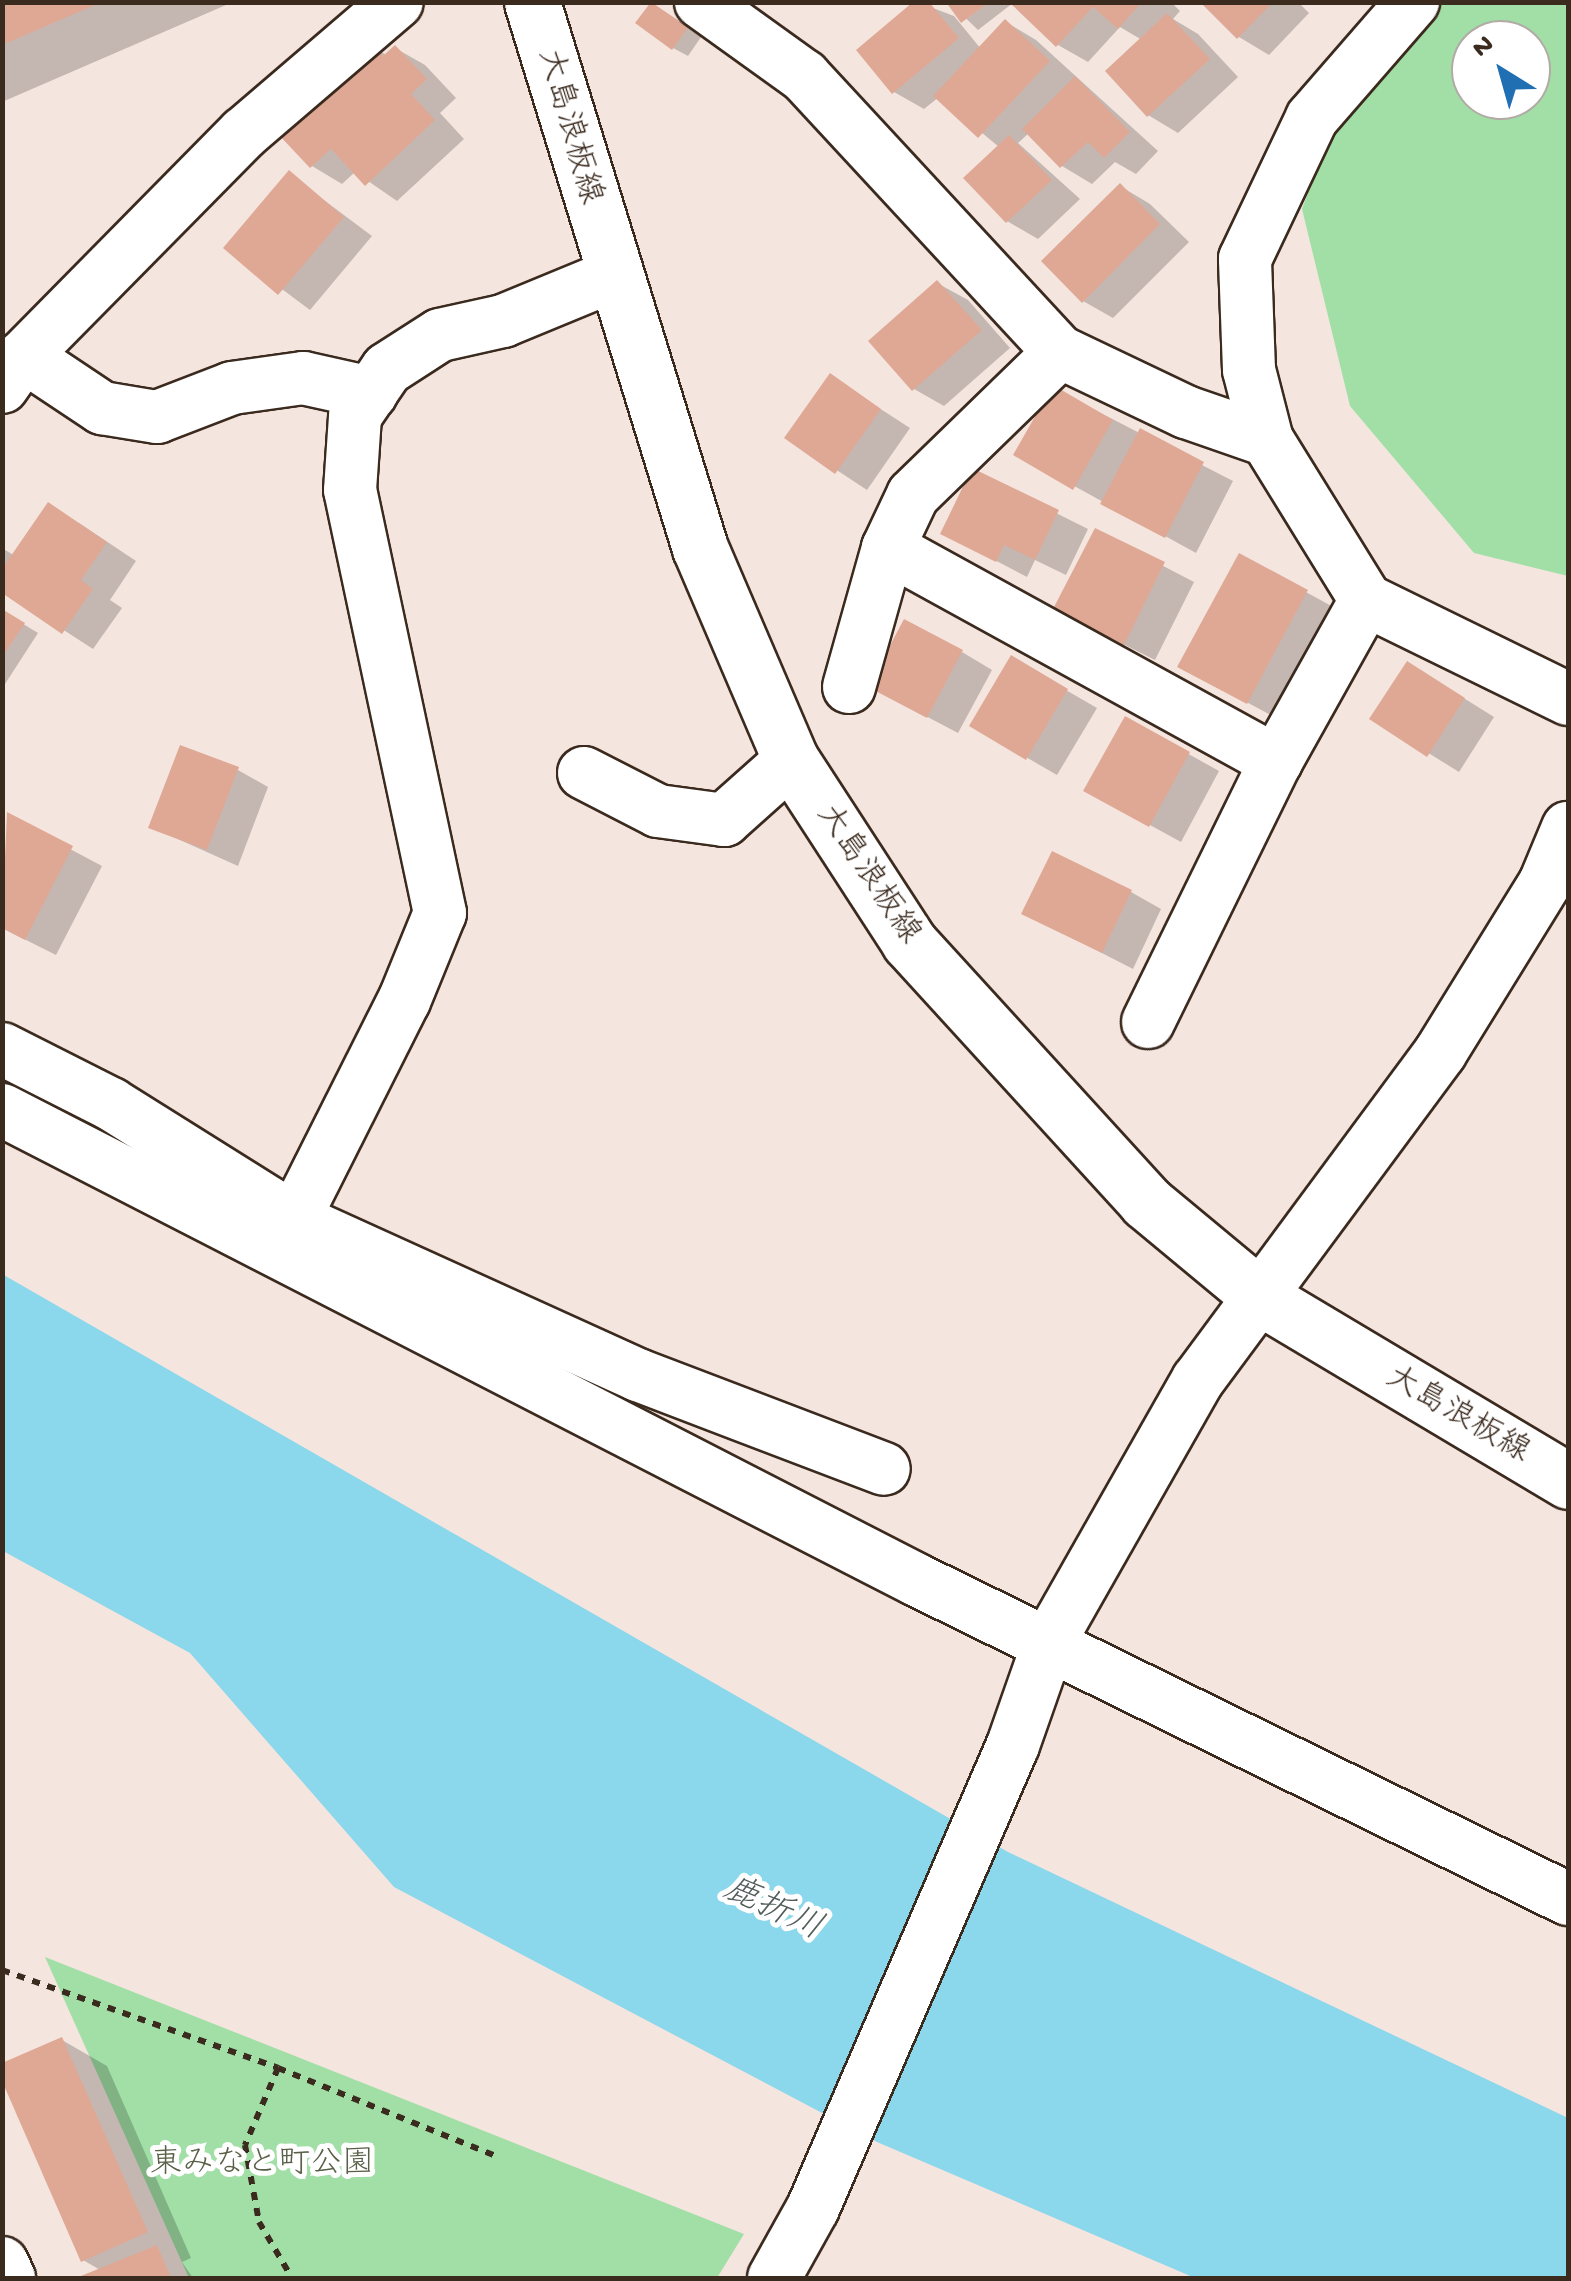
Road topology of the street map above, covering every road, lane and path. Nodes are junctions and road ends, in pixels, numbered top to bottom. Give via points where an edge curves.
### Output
1 (397, 2) edge
2 (532, 2) edge
3 (701, 2) edge
4 (1412, 2) edge
5 (612, 276) junction
6 (1060, 352) junction
7 (13, 371) edge
8 (371, 392) junction
9 (1267, 440) junction
10 (888, 548) junction
11 (1366, 600) junction
12 (849, 686) dead end
13 (1568, 698) edge
14 (790, 760) junction
15 (1276, 761) junction
16 (584, 773) dead end
17 (1568, 828) edge
18 (1148, 1022) dead end
19 (2, 1049) edge
20 (2, 1110) edge
21 (286, 1234) junction
22 (1263, 1298) junction
23 (884, 1469) dead end
24 (1568, 1482) edge
25 (1049, 1642) junction
26 (1568, 1899) edge
27 (2, 1970) edge
28 (278, 2068) junction
29 (498, 2157) dead end
30 (2, 2263) edge
31 (10, 2278) edge
32 (292, 2278) edge
33 (774, 2278) edge

1 - 7 street via 244,133
2 - 5 main road, 大島浪板線
3 - 6 street via 804,76
4 - 9 street via 1312,118 1245,259 1249,370
5 - 8 street via 503,321 440,336 387,368
5 - 14 main road, 大島浪板線 via 700,548
6 - 9 street via 1186,412
6 - 10 street via 913,495
7 - 8 street via 102,408 157,417 232,388 303,378
8 - 21 street via 355,416 350,490 440,913 404,1000
9 - 11 street
10 - 12 street
10 - 15 street
11 - 13 street
11 - 15 street
14 - 16 street via 724,820 658,811
14 - 22 main road, 大島浪板線 via 909,942 1146,1202
15 - 18 street
17 - 22 street via 1545,882 1440,1054
19 - 21 street via 111,1104
20 - 21 street
21 - 23 street
21 - 25 street
22 - 24 main road, 大島浪板線
22 - 25 street via 1198,1380
25 - 26 street
25 - 33 street via 1013,1744 812,2208
27 - 28 path
28 - 29 path
28 - 32 path via 245,2145 260,2222
30 - 31 street

